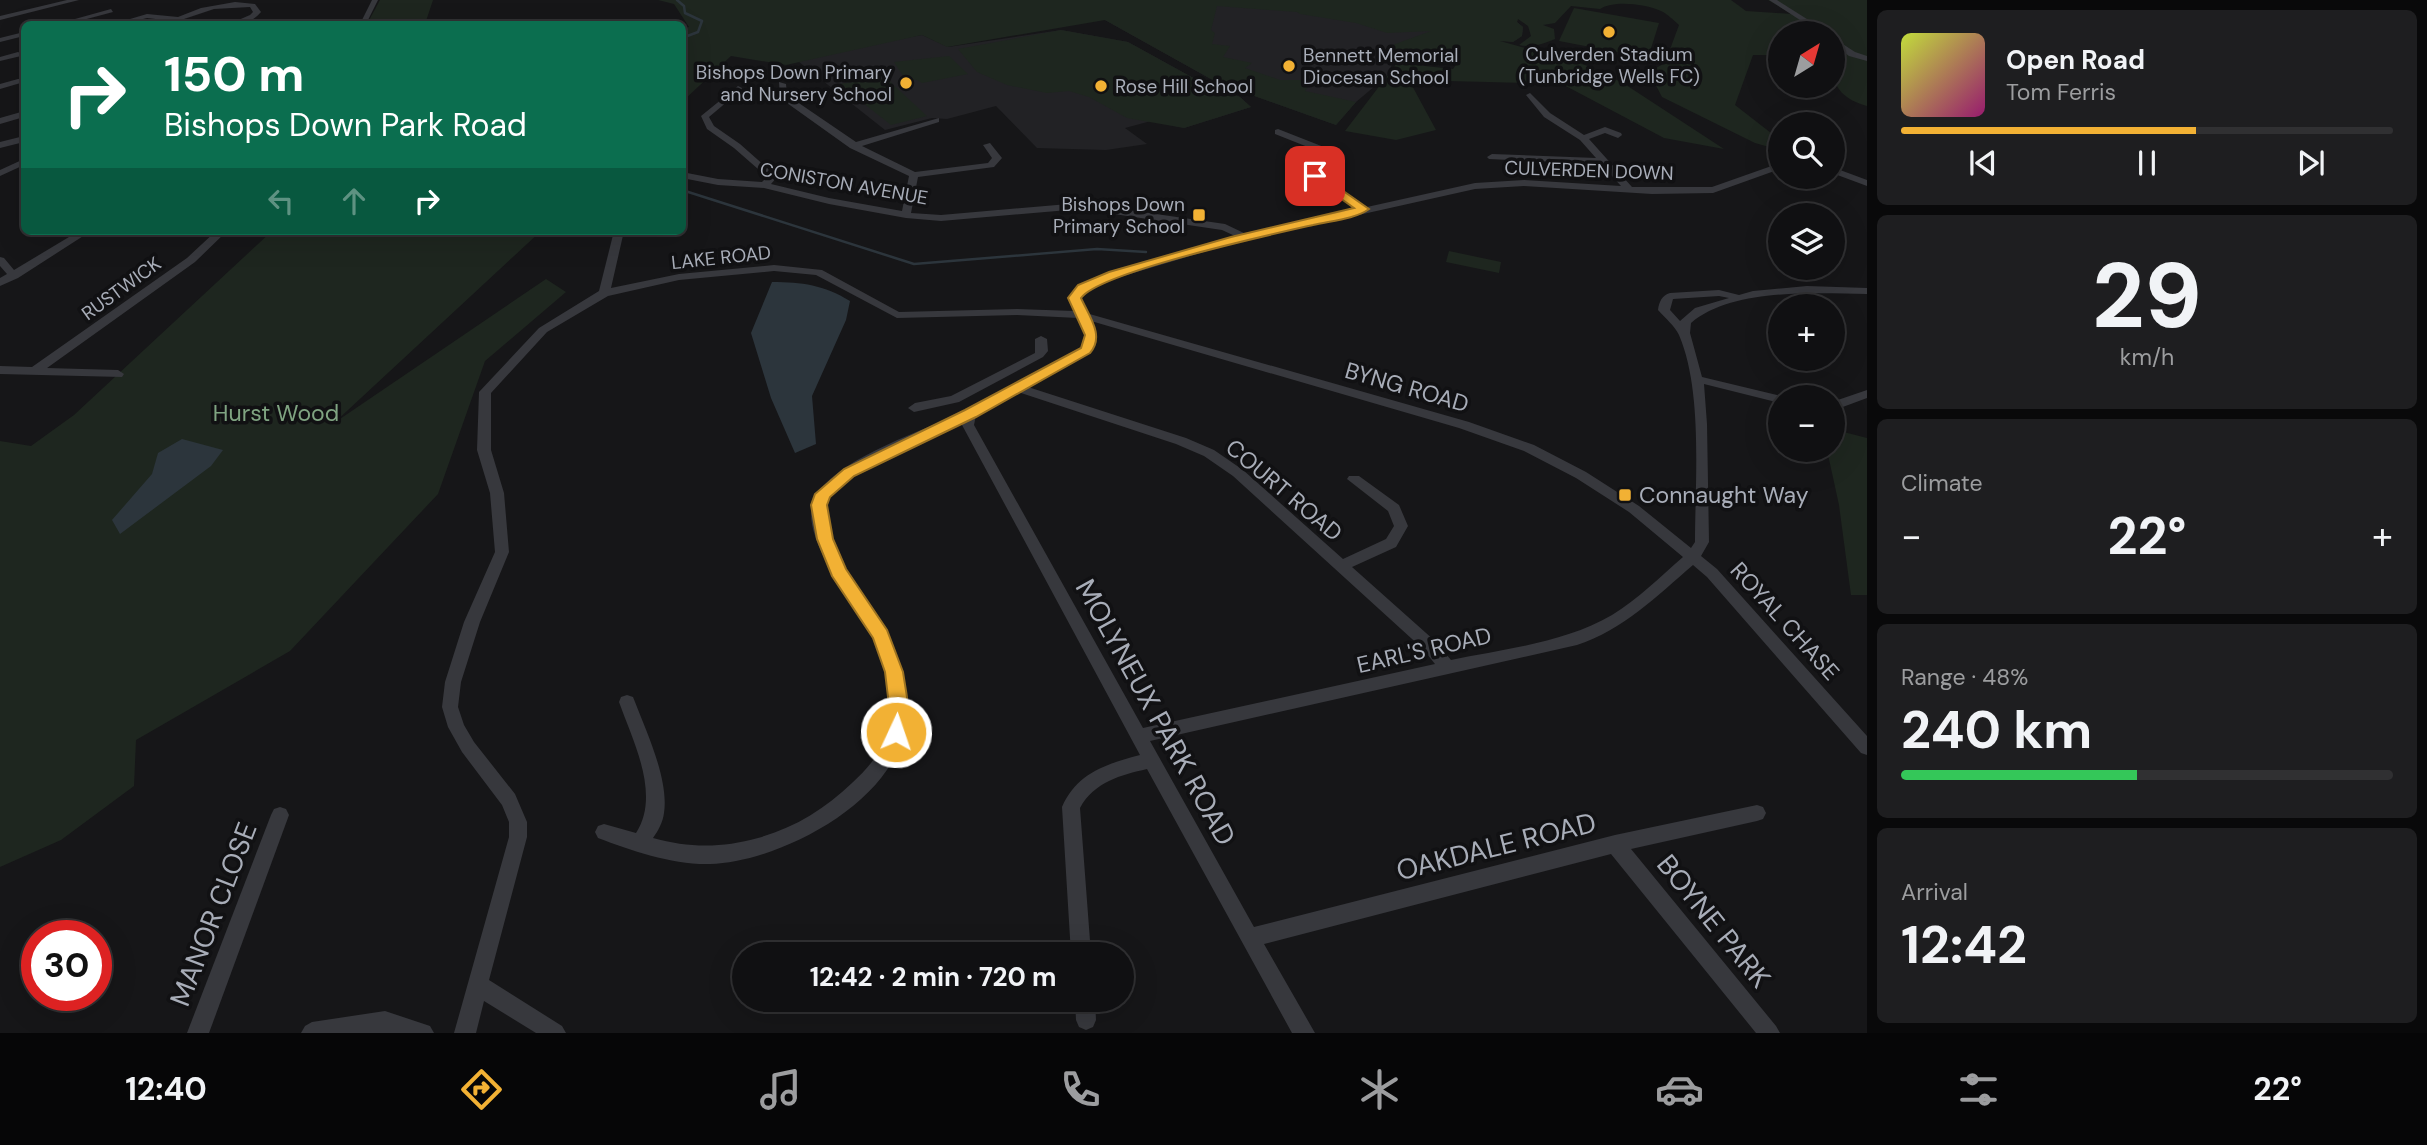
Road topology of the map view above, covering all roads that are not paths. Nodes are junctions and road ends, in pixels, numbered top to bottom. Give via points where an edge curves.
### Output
1 (76, 0) edge
2 (375, 0) edge
3 (1772, 0) edge
4 (111, 12) dead end
5 (3, 18) edge
6 (178, 19) junction
7 (74, 21) edge
8 (128, 21) edge
9 (185, 21) edge
10 (242, 21) edge
11 (364, 21) edge
12 (1806, 21) edge
13 (13, 23) dead end
14 (21, 31) edge
15 (0, 40) edge
16 (1845, 49) edge
17 (18, 54) dead end
18 (0, 59) edge
19 (1867, 59) edge
20 (6, 73) dead end
21 (21, 80) edge
22 (21, 82) edge
23 (782, 83) dead end
24 (0, 87) edge
25 (738, 88) dead end
26 (1530, 95) dead end
27 (21, 115) edge
28 (936, 120) dead end
29 (0, 121) edge
30 (1278, 132) dead end
31 (1618, 135) dead end
32 (1583, 138) junction
33 (21, 140) edge
34 (0, 145) edge
35 (853, 145) junction
36 (987, 145) dead end
37 (1492, 157) dead end
38 (1603, 161) junction
39 (21, 163) edge
40 (1768, 169) edge
41 (0, 173) edge
42 (914, 175) junction
43 (1845, 175) edge
44 (686, 176) edge
45 (1867, 183) edge
46 (764, 184) junction
47 (1629, 189) junction
48 (1363, 209) junction
49 (906, 215) junction
50 (80, 235) edge
51 (218, 235) edge
52 (618, 235) edge
53 (1247, 238) junction
54 (0, 260) edge
55 (13, 276) junction
56 (0, 284) edge
57 (1867, 291) edge
58 (604, 293) junction
59 (1739, 296) junction
60 (1082, 315) junction
61 (1684, 333) junction
62 (1041, 340) dead end
63 (0, 370) edge
64 (36, 370) junction
65 (118, 374) dead end
66 (1697, 379) junction
67 (977, 387) junction
68 (1017, 387) junction
69 (1867, 394) edge
70 (1768, 396) edge
71 (996, 398) junction
72 (1845, 402) edge
73 (915, 408) dead end
74 (971, 414) junction
75 (1354, 479) dead end
76 (1694, 556) junction
77 (1340, 565) junction
78 (1448, 668) junction
79 (626, 702) dead end
80 (1140, 736) junction
81 (1867, 748) edge
82 (1152, 760) junction
83 (1757, 813) dead end
84 (281, 816) dead end
85 (604, 832) dead end
86 (640, 843) junction
87 (1615, 844) junction
88 (1249, 938) junction
89 (1081, 942) edge
90 (478, 985) junction
91 (198, 1033) edge
92 (312, 1033) edge
93 (423, 1033) edge
94 (465, 1033) edge
95 (555, 1033) edge
96 (1304, 1033) edge
97 (1769, 1033) edge

1 - 5 street
2 - 11 street
3 - 12 street
4 - 7 street
5 - 13 street
6 - 8 street via 147,16
6 - 9 street
6 - 10 street via 216,5 253,5 257,12
14 - 15 street
16 - 19 street
17 - 18 street
20 - 21 street
22 - 24 street
23 - 35 street via 783,96
25 - 46 street via 705,116 710,127 772,177
26 - 32 street via 1547,115
27 - 29 street
28 - 35 street
30 - 48 street via 1331,153 1335,158 1315,176
31 - 32 street via 1605,130
32 - 38 street
33 - 34 street
35 - 42 street
36 - 42 street via 997,158 991,165
37 - 38 street
38 - 47 street
39 - 41 street
40 - 47 street, CULVERDEN DOWN via 1719,189
42 - 49 street
43 - 45 street
44 - 46 street, CONISTON AVENUE
46 - 49 street, CONISTON AVENUE
47 - 48 street, CULVERDEN DOWN via 1524,183 1475,186
48 - 53 street, CULVERDEN DOWN
49 - 53 street, CONISTON AVENUE via 941,218 1080,206 1225,226
50 - 55 street
51 - 64 street, RUSTWICK via 191,260
52 - 58 street
53 - 60 street, CULVERDEN DOWN via 1096,281 1076,294
54 - 55 street
55 - 56 street
57 - 59 street via 1793,289
58 - 60 street, LAKE ROAD via 679,277 774,268 818,272 897,315
58 - 90 street, LAKE ROAD via 543,330 485,392 484,450 497,493 502,552 472,622 450,707 462,737 509,800 518,822 518,837
59 - 61 street via 1699,310 1685,322
59 - 61 street via 1670,296 1664,310
60 - 68 street via 1091,335 1090,345 1078,356
60 - 76 street, BYNG ROAD via 1507,440 1601,487
61 - 66 street
62 - 67 street via 1038,355
63 - 64 street
64 - 65 street
66 - 70 street
66 - 76 street via 1704,536
67 - 71 street
67 - 73 street via 947,402
68 - 71 street
68 - 77 street, COURT ROAD via 1209,453 1238,473
69 - 72 street
71 - 74 street
74 - 80 street, MOLYNEUX PARK ROAD via 968,425
74 - 86 street via 849,473 830,486 819,505 825,539 838,571 881,635 894,672 896,732 888,754 831,812 812,825 762,845 724,855 696,855
75 - 77 street via 1394,508 1401,526 1391,543
76 - 78 street, EARL'S ROAD via 1616,620 1577,639
76 - 81 street, ROYAL CHASE
77 - 78 street, COURT ROAD via 1429,645
78 - 80 street, EARL'S ROAD
79 - 86 street via 648,765 656,811
80 - 82 street, MOLYNEUX PARK ROAD
82 - 88 street, MOLYNEUX PARK ROAD
82 - 89 street via 1105,772 1076,796 1071,807
83 - 87 street, OAKDALE ROAD
84 - 91 street, MANOR CLOSE
85 - 86 street
87 - 88 street, OAKDALE ROAD
87 - 97 street, BOYNE PARK
88 - 96 street, MOLYNEUX PARK ROAD
90 - 94 street
90 - 95 street
92 - 93 street via 385,1021

